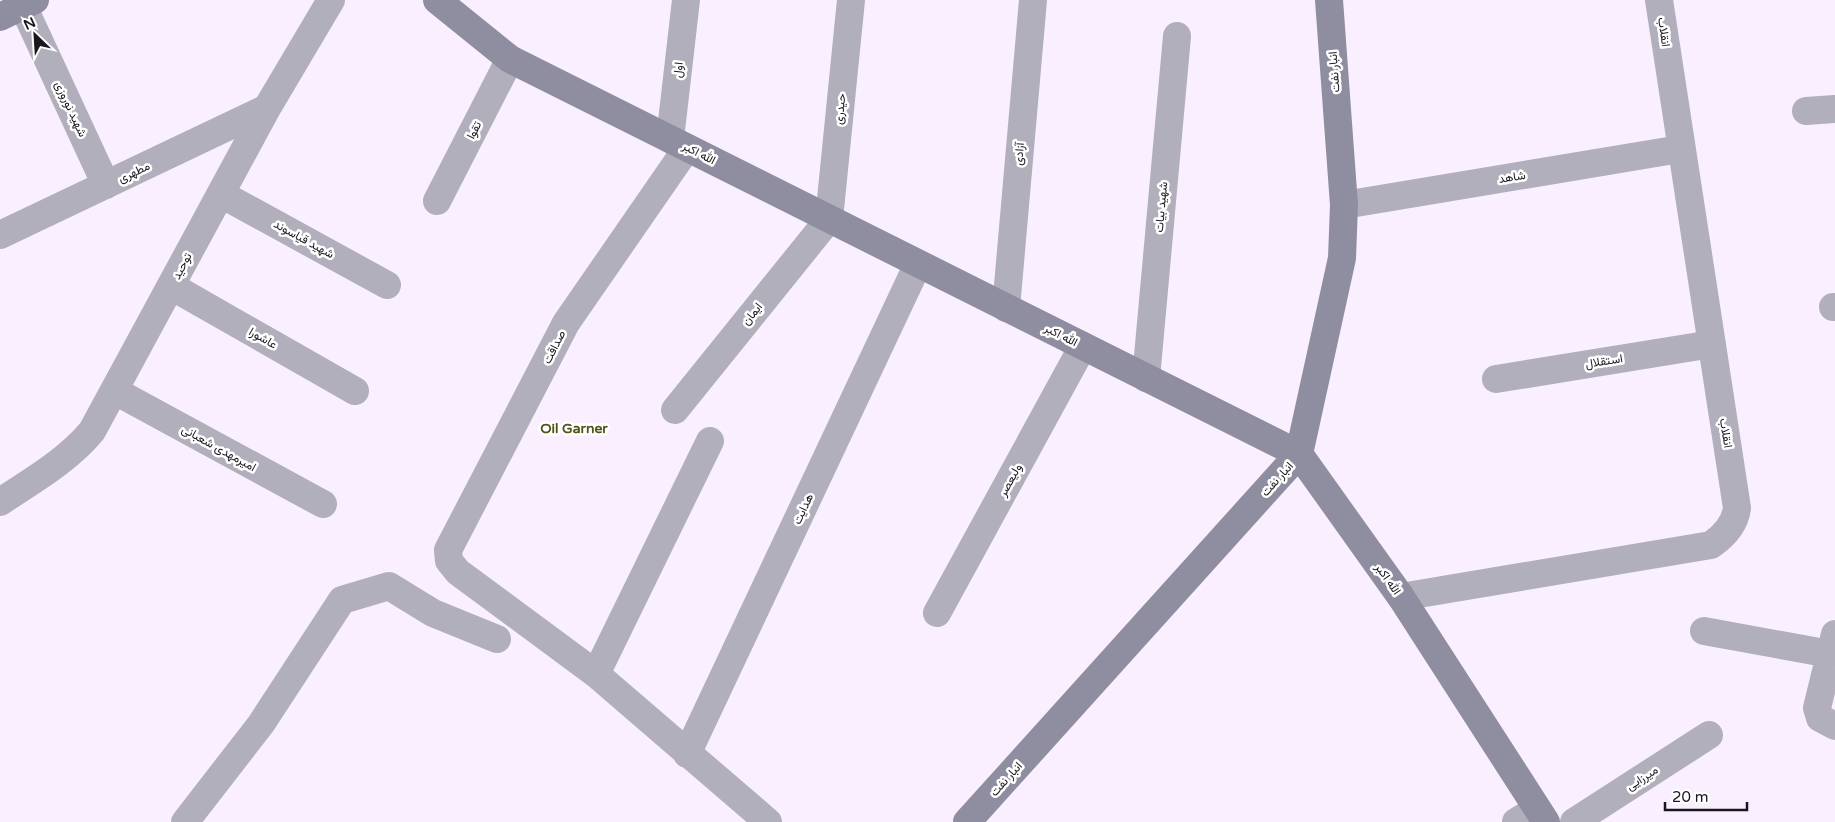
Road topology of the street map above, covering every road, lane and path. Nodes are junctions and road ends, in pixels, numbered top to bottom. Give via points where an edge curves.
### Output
1 (332, 0) edge
2 (437, 0) edge
3 (686, 0) edge
4 (851, 0) edge
5 (1033, 0) edge
6 (1329, 0) edge
7 (1659, 0) edge
8 (19, 8) edge
9 (1177, 36) dead end
10 (510, 59) junction
11 (267, 108) junction
12 (1835, 109) edge
13 (1806, 111) dead end
14 (679, 143) junction
15 (1680, 149) junction
16 (106, 185) junction
17 (221, 194) junction
18 (437, 201) dead end
19 (1344, 205) junction
20 (829, 219) junction
21 (0, 235) edge
22 (918, 264) junction
23 (387, 285) dead end
24 (171, 286) junction
25 (1006, 308) junction
26 (1712, 344) junction
27 (1083, 346) junction
28 (1146, 378) junction
29 (1496, 379) dead end
30 (115, 390) junction
31 (355, 391) dead end
32 (675, 410) dead end
33 (710, 441) dead end
34 (1299, 454) junction
35 (0, 502) edge
36 (323, 504) dead end
37 (1401, 597) junction
38 (937, 613) dead end
39 (1704, 631) dead end
40 (496, 638) dead end
41 (1833, 644) edge
42 (596, 674) junction
43 (1835, 726) edge
44 (1709, 734) dead end
45 (687, 754) junction
46 (1533, 818) edge
47 (185, 822) edge
48 (768, 822) edge
49 (967, 822) edge
50 (1574, 822) edge

1 - 11 street, توحید
2 - 10 street, الله اکبر
3 - 14 street, اول
4 - 20 street, حیدری
5 - 25 street, آزادی
6 - 19 street, انبار نفت
7 - 15 street, انقلاب
8 - 16 street, شهید نوروزی
9 - 28 street, شهید بیات
10 - 14 street, الله اکبر
10 - 18 street, تقوا
11 - 16 street, مطهری
11 - 17 street, توحید
12 - 13 street
14 - 20 street, الله اکبر
14 - 42 street, صداقت via 566,323 448,550 449,560 458,572
15 - 19 street, شاهد
15 - 26 street, انقلاب
16 - 21 street, مطهری
17 - 23 street, شهید قیاسوند
17 - 24 street, توحید
19 - 34 street, انبار نفت via 1342,258
20 - 22 street, الله اکبر
20 - 32 street, ایمان
22 - 25 street, الله اکبر
22 - 45 street, هدایت
24 - 30 street, توحید
24 - 31 street, عاشورا
25 - 27 street, الله اکبر
26 - 29 street, استقلال
26 - 37 street, انقلاب via 1737,508 1736,518 1720,539 1711,545
27 - 28 street, الله اکبر
27 - 38 street, ولیعصر
28 - 34 street, الله اکبر
30 - 35 street, توحید via 80,446
30 - 36 street, امیرمهدی شعبانی
33 - 42 street
34 - 37 street, الله اکبر
34 - 49 street, انبار نفت
37 - 46 street, الله اکبر
39 - 41 street
40 - 47 street via 433,613 389,586 342,600 261,724
41 - 43 street via 1817,708 1820,718
42 - 45 street
44 - 50 street, میرزایی
45 - 48 street

